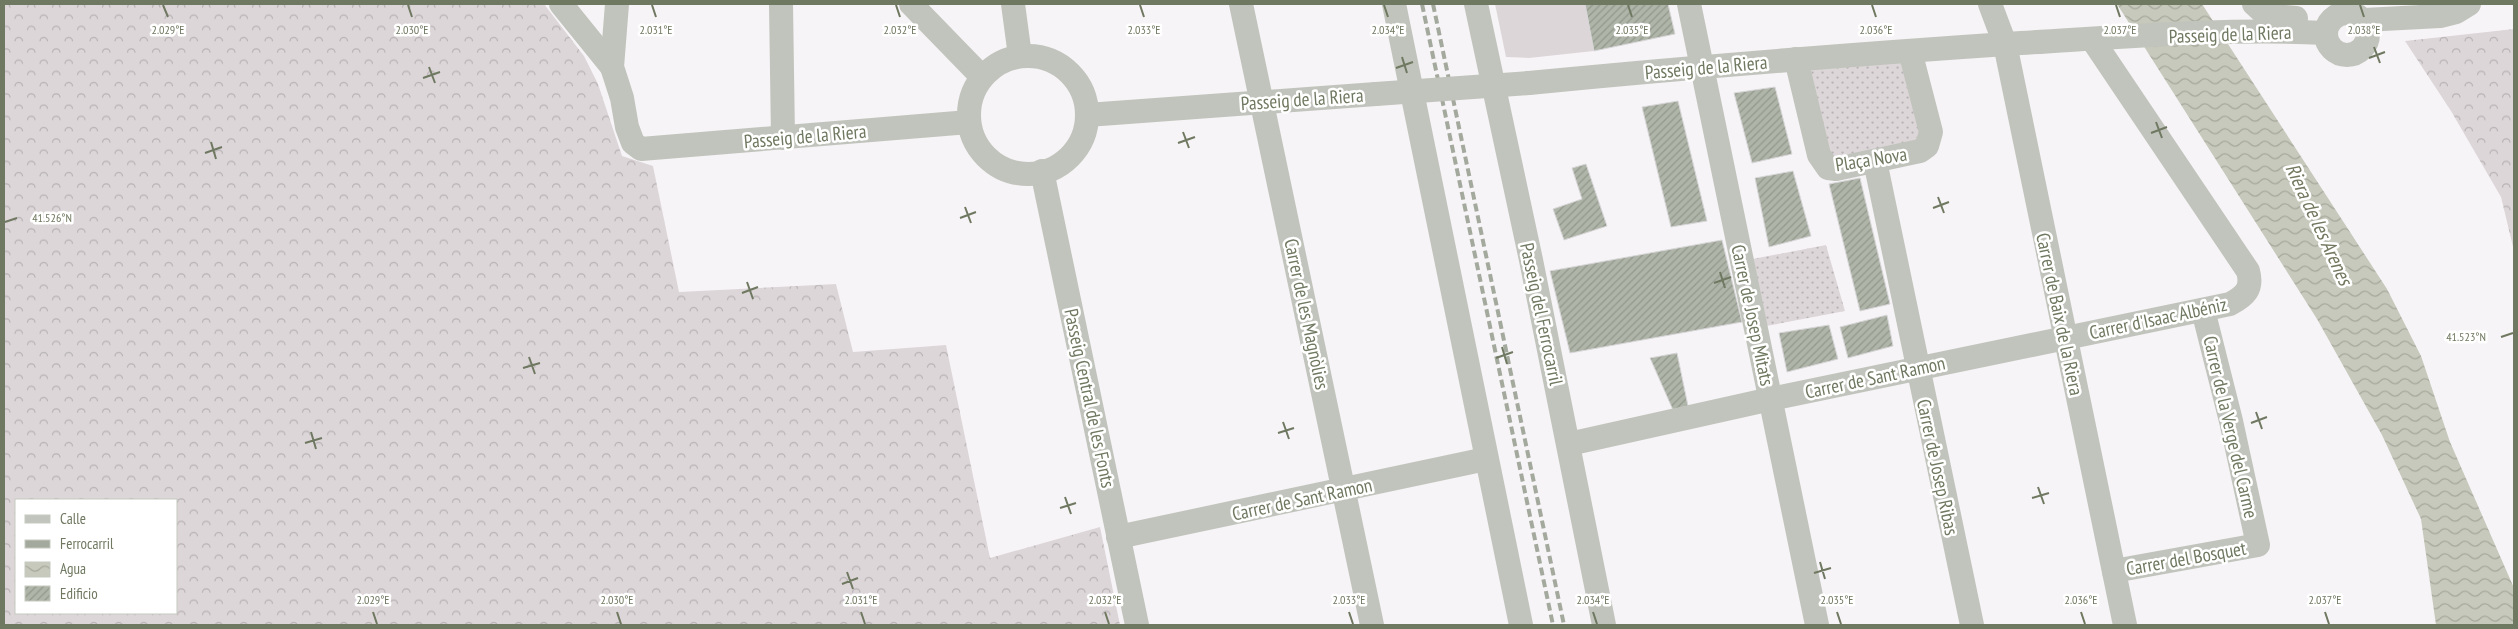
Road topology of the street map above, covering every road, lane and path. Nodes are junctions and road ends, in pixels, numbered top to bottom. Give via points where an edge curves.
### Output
1 (561, 4) edge
2 (617, 4) edge
3 (781, 4) edge
4 (911, 4) edge
5 (1013, 4) edge
6 (1241, 4) edge
7 (1394, 4) edge
8 (1476, 4) edge
9 (1689, 4) edge
10 (1990, 4) edge
11 (2254, 4) edge
12 (2469, 4) edge
13 (2398, 11) edge
14 (2344, 17) edge
15 (2102, 38) junction
16 (2006, 44) junction
17 (1910, 51) junction
18 (1020, 56) junction
19 (1796, 59) junction
20 (1703, 66) junction
21 (612, 67) junction
22 (982, 77) junction
23 (1262, 101) junction
24 (1087, 115) junction
25 (969, 122) junction
26 (784, 138) junction
27 (1875, 161) junction
28 (1042, 172) junction
29 (2203, 310) junction
30 (2064, 338) junction
31 (1918, 368) junction
32 (1771, 399) junction
33 (1569, 444) junction
34 (1486, 459) junction
35 (1344, 490) junction
36 (1118, 537) junction
37 (2258, 545) joint
38 (2114, 571) junction
39 (1137, 625) edge
40 (1372, 625) edge
41 (1521, 625) edge
42 (1604, 625) edge
43 (1818, 625) edge
44 (1972, 625) edge
45 (2125, 625) edge

1 - 21 street
2 - 21 street
3 - 26 street
4 - 22 street
5 - 18 street
6 - 23 street, Carrer de les Magnòlies
7 - 34 street
8 - 33 street, Passeig del Ferrocarril
9 - 20 street, Carrer de Josep Mitats
10 - 16 street, Carrer de Baix de la Riera
11 - 14 street via 2266,15
12 - 13 street via 2440,16
13 - 14 street
14 - 15 street, Passeig de la Riera via 2260,31
15 - 16 street, Passeig de la Riera
15 - 29 street, Carrer d'Isaac Albéniz via 2248,271 2251,281 2248,291 2240,299
16 - 17 street, Passeig de la Riera
16 - 30 street, Carrer de Baix de la Riera
17 - 19 street, Passeig de la Riera
17 - 27 street, Plaça Nova via 1931,139 1920,151
18 - 22 street via 1002,62
18 - 24 street via 1050,59 1063,67 1082,90
19 - 20 street, Passeig de la Riera
19 - 27 street, Plaça Nova via 1819,155 1824,164 1836,169
20 - 23 street, Passeig de la Riera, bridge via 1530,83
20 - 32 street, Carrer de Josep Mitats
21 - 26 street, Passeig de la Riera via 627,127 634,143 641,149
22 - 25 street via 972,94
23 - 24 street, Passeig de la Riera
23 - 35 street, Carrer de les Magnòlies
24 - 28 street via 1081,143 1070,157 1055,168
25 - 26 street, Passeig de la Riera
25 - 28 street via 976,144 998,166 1019,174
27 - 31 street, Carrer de Josep Ribas
28 - 36 street, Passeig Central de les Fonts
29 - 30 street, Carrer d'Isaac Albéniz
29 - 37 street, Carrer de la Verge del Carme
30 - 31 street, Carrer de Sant Ramon
30 - 38 street, Carrer de Baix de la Riera
31 - 32 street, Carrer de Sant Ramon
31 - 44 street, Carrer de Josep Ribas
32 - 33 street, Carrer de Sant Ramon
32 - 43 street, Carrer de Josep Mitats
33 - 42 street, Passeig del Ferrocarril
34 - 35 street, Carrer de Sant Ramon
34 - 41 street
35 - 36 street, Carrer de Sant Ramon
35 - 40 street, Carrer de les Magnòlies
36 - 39 street, Passeig Central de les Fonts
37 - 38 street, Carrer del Bosquet
38 - 45 street, Carrer de Baix de la Riera

